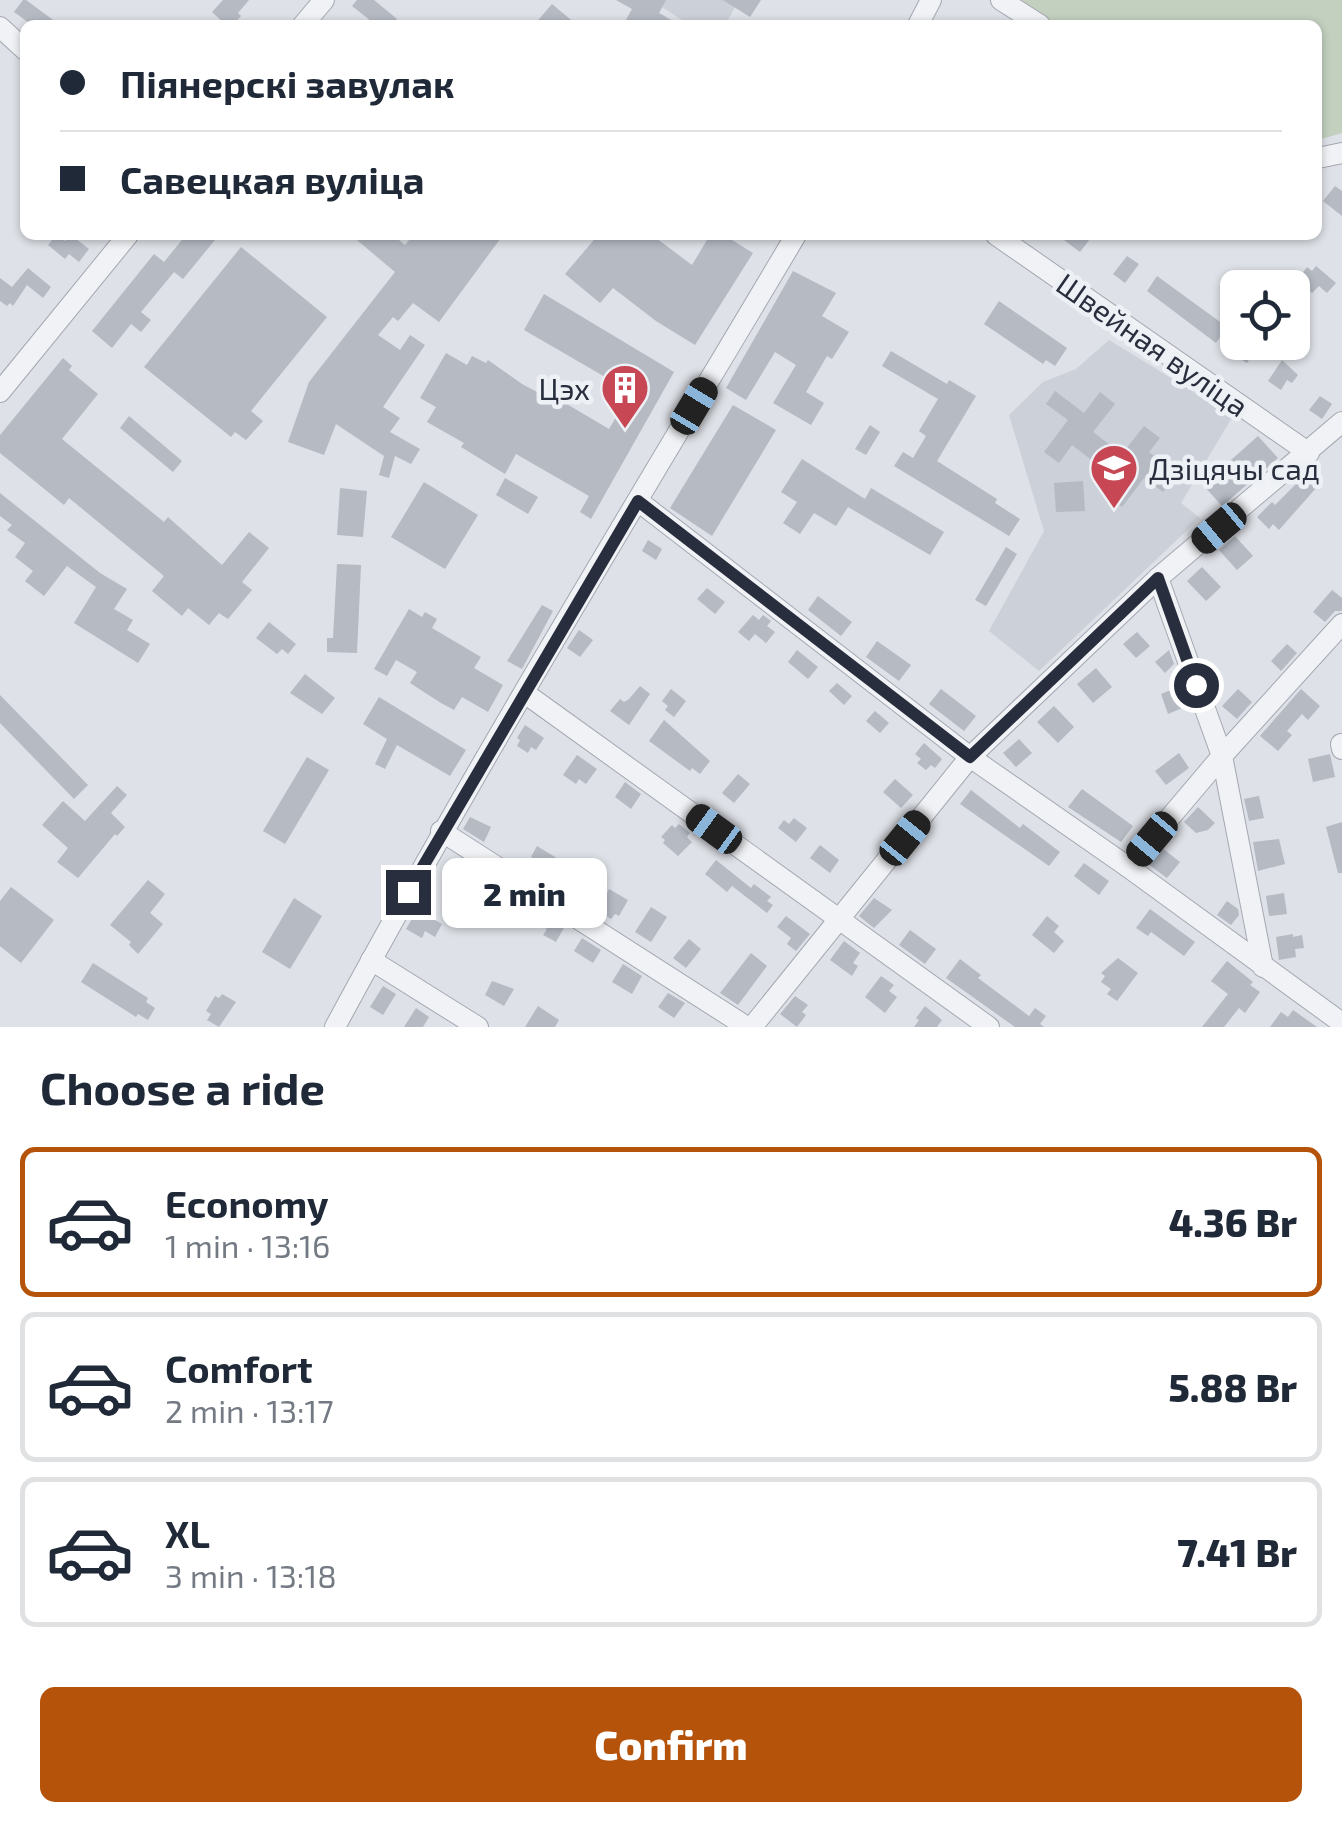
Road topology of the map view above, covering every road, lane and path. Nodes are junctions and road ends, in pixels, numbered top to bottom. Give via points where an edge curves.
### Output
1 (324, 0) edge
2 (1001, 0) edge
3 (307, 20) edge
4 (1032, 20) edge
5 (0, 27) edge
6 (20, 45) edge
7 (124, 240) edge
8 (793, 240) edge
9 (1003, 240) edge
10 (0, 392) edge
11 (1342, 422) edge
12 (1309, 453) junction
13 (638, 501) junction
14 (1158, 578) junction
15 (1342, 624) edge
16 (526, 694) junction
17 (1222, 756) junction
18 (970, 757) junction
19 (441, 831) junction
20 (1128, 867) junction
21 (839, 918) junction
22 (371, 960) junction
23 (1264, 967) junction
24 (1342, 1022) edge
25 (336, 1027) edge
26 (478, 1027) edge
27 (749, 1027) edge
28 (989, 1027) edge

1 - 3 street
2 - 4 street
5 - 6 street
7 - 10 street
8 - 13 street
9 - 12 street, Швейная вуліца
11 - 12 street
12 - 14 street
13 - 16 street
13 - 18 street
14 - 17 street
14 - 18 street
15 - 17 street
16 - 19 street
16 - 21 street
17 - 20 street
17 - 23 street
18 - 20 street
18 - 21 street
19 - 22 street
19 - 27 street
20 - 23 street
21 - 27 street
21 - 28 street
22 - 25 street
22 - 26 street
23 - 24 street

